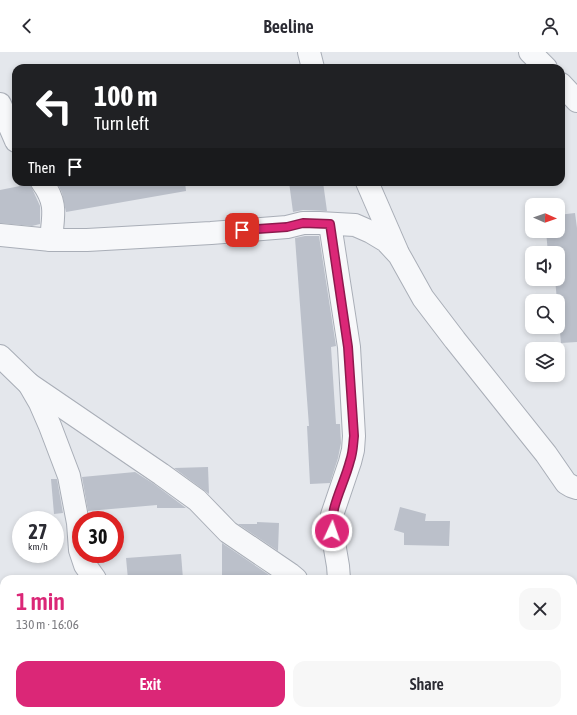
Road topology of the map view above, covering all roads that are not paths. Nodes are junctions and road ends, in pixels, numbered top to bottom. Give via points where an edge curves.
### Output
1 (309, 52) edge
2 (530, 52) edge
3 (312, 64) edge
4 (542, 64) edge
5 (565, 88) edge
6 (577, 101) edge
7 (0, 104) edge
8 (12, 132) edge
9 (45, 186) edge
10 (369, 186) edge
11 (330, 224) junction
12 (0, 235) edge
13 (50, 240) junction
14 (399, 256) junction
15 (0, 356) edge
16 (29, 384) junction
17 (577, 488) edge
18 (92, 575) edge
19 (291, 575) edge
20 (339, 575) edge

1 - 3 street
2 - 4 street
5 - 6 street
7 - 8 street
9 - 13 street via 54,206
10 - 14 street
11 - 13 street via 303,223 287,227 123,238
11 - 14 street via 354,225 371,232 386,242
11 - 20 street via 348,347 354,436 350,462 332,516
12 - 13 street
14 - 17 street via 423,298 454,340 526,428 566,483
15 - 16 street
16 - 18 street via 45,415 69,476 80,550
16 - 19 street via 197,500 228,532

